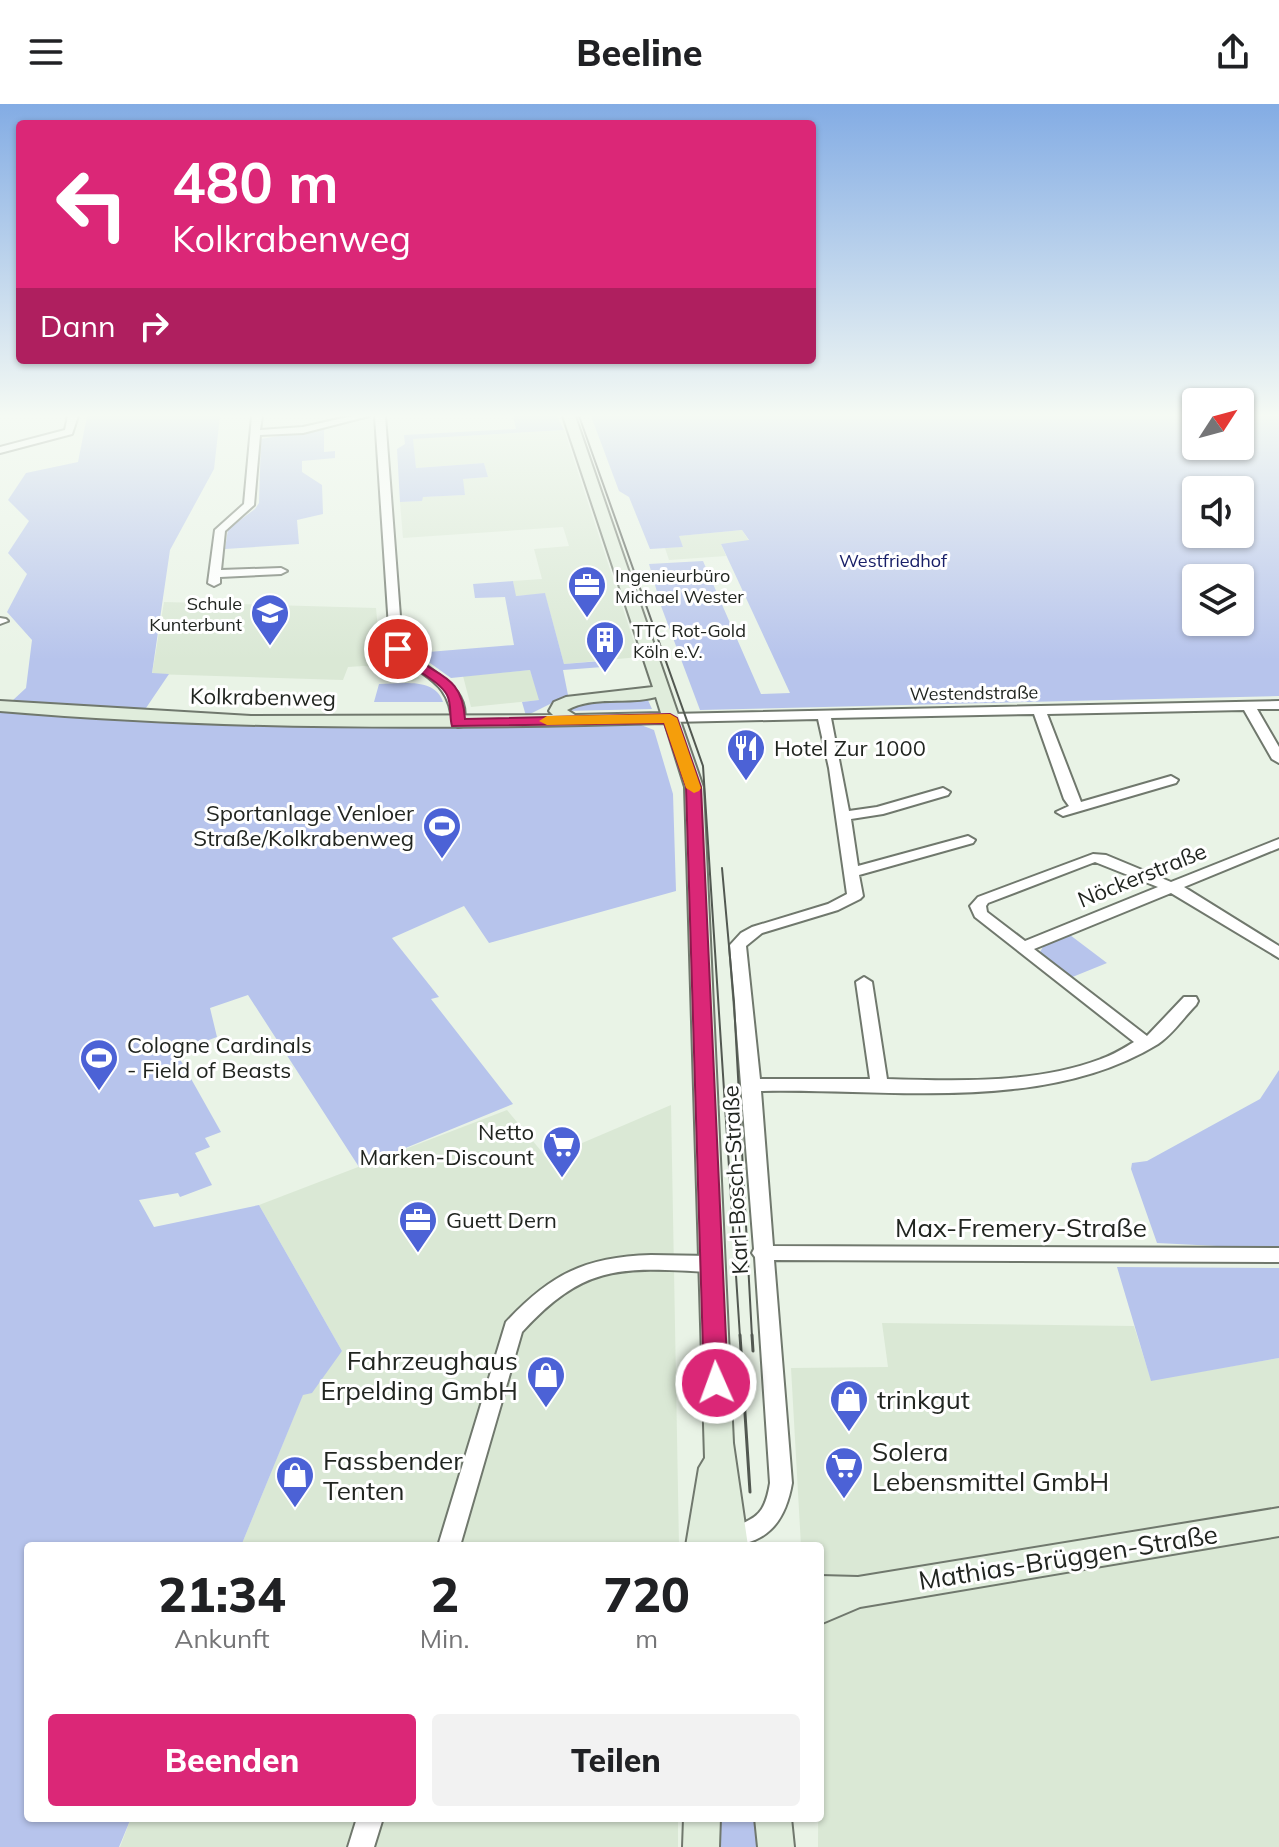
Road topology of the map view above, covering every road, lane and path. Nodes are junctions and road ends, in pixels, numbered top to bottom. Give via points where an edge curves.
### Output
1 (250, 497) edge
2 (390, 497) edge
3 (597, 497) edge
4 (281, 571) dead end
5 (661, 690) junction
6 (1248, 705) junction
7 (1279, 705) edge
8 (0, 706) edge
9 (1039, 710) junction
10 (564, 712) junction
11 (823, 713) junction
12 (458, 723) junction
13 (673, 728) junction
14 (1279, 759) edge
15 (1171, 780) dead end
16 (943, 792) dead end
17 (1078, 807) junction
18 (1063, 812) dead end
19 (843, 816) junction
20 (968, 840) dead end
21 (1279, 843) edge
22 (853, 872) junction
23 (1172, 886) junction
24 (1022, 948) junction
25 (1279, 953) edge
26 (864, 982) dead end
27 (1190, 1001) dead end
28 (1146, 1043) junction
29 (879, 1083) junction
30 (754, 1085) junction
31 (762, 1253) junction
32 (1279, 1255) edge
33 (711, 1264) junction
34 (1279, 1522) edge
35 (450, 1542) edge
36 (721, 1542) edge
37 (725, 1542) edge
38 (824, 1591) edge
39 (858, 1592) junction
40 (824, 1607) edge
41 (369, 1822) edge
42 (702, 1822) edge
43 (773, 1822) edge
44 (361, 1847) edge
45 (701, 1847) edge
46 (776, 1847) edge

1 - 4 street via 248,509 220,530 214,579
2 - 12 street via 396,643 407,660 449,687 456,698
3 - 5 main road
5 - 10 main road via 640,698 585,697
5 - 13 main road
6 - 7 street, Westendstraße
6 - 9 street, Westendstraße
6 - 14 street
8 - 12 main road, Kolkrabenweg via 162,719
9 - 11 street, Westendstraße
9 - 17 street
10 - 12 main road, Kolkrabenweg via 525,722
10 - 13 main road, Kolkrabenweg
11 - 13 street, Westendstraße
11 - 19 street, Karl-Bosch-Straße
13 - 33 main road via 694,787
15 - 17 street
16 - 19 street
17 - 18 street
19 - 22 street, Karl-Bosch-Straße
20 - 22 street
21 - 23 street, Nöckerstraße
22 - 30 street, Karl-Bosch-Straße via 856,889 850,901 757,930 738,945
23 - 24 street, Nöckerstraße
23 - 24 street via 1093,858 983,900 980,914
23 - 25 street
24 - 28 street
26 - 29 street
27 - 28 street via 1173,1026
28 - 29 street via 1109,1065 1059,1077
29 - 30 street
30 - 31 street, Karl-Bosch-Straße
31 - 32 street, Max-Fremery-Straße
31 - 37 street, Karl-Bosch-Straße via 781,1483 777,1512 770,1520
33 - 35 street via 597,1266 567,1277 536,1300 513,1328
33 - 36 main road
34 - 39 main road, Mathias-Brüggen-Straße
38 - 39 main road, Mathias-Brüggen-Straße
39 - 40 main road, Mathias-Brüggen-Straße
41 - 44 street
42 - 45 main road
43 - 46 main road

